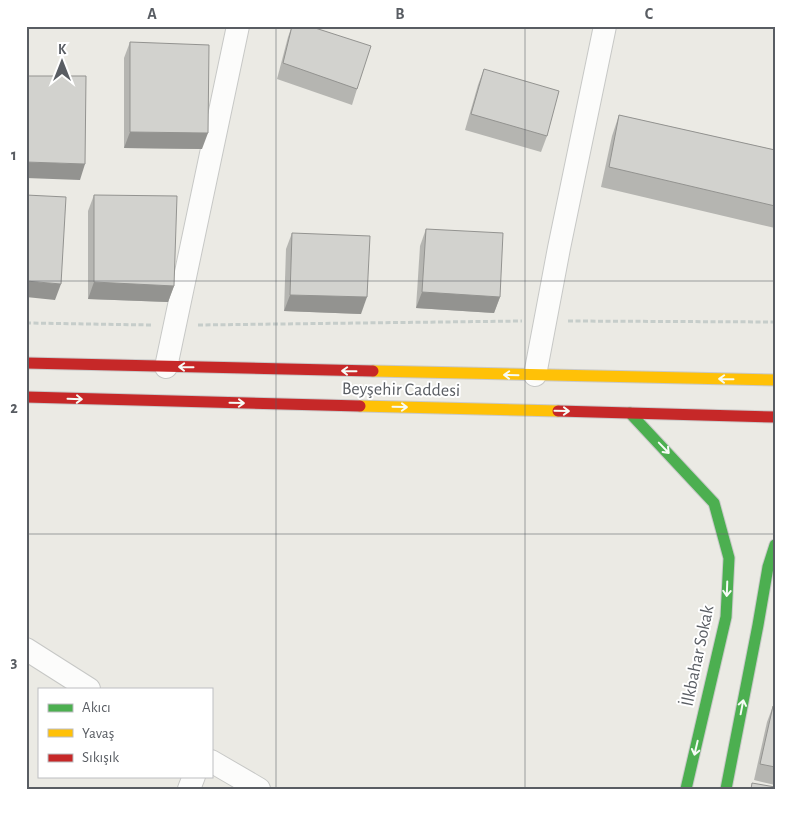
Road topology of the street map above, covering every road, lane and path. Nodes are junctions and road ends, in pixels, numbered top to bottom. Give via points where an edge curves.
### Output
1 (238, 26) edge
2 (606, 26) edge
3 (546, 321) junction
4 (775, 322) edge
5 (26, 323) edge
6 (175, 325) junction
7 (26, 363) edge
8 (166, 366) junction
9 (535, 375) junction
10 (775, 380) edge
11 (26, 397) edge
12 (630, 413) junction
13 (775, 417) edge
14 (775, 546) edge
15 (26, 649) edge
16 (87, 688) edge
17 (212, 762) edge
18 (259, 789) edge
19 (686, 789) edge
20 (726, 789) edge

1 - 6 street
2 - 3 street
3 - 4 path
3 - 6 path
3 - 9 street
5 - 6 path
6 - 8 street
7 - 8 main road, Beyşehir Caddesi
9 -> 8 main road, Beyşehir Caddesi
10 -> 9 main road, Beyşehir Caddesi
11 -> 12 main road, Beyşehir Caddesi
12 - 13 main road, Beyşehir Caddesi
12 -> 19 main road, İlkbahar Sokak via 714,503 729,558 726,617
20 -> 14 main road via 768,567
15 - 16 street
17 - 18 street

